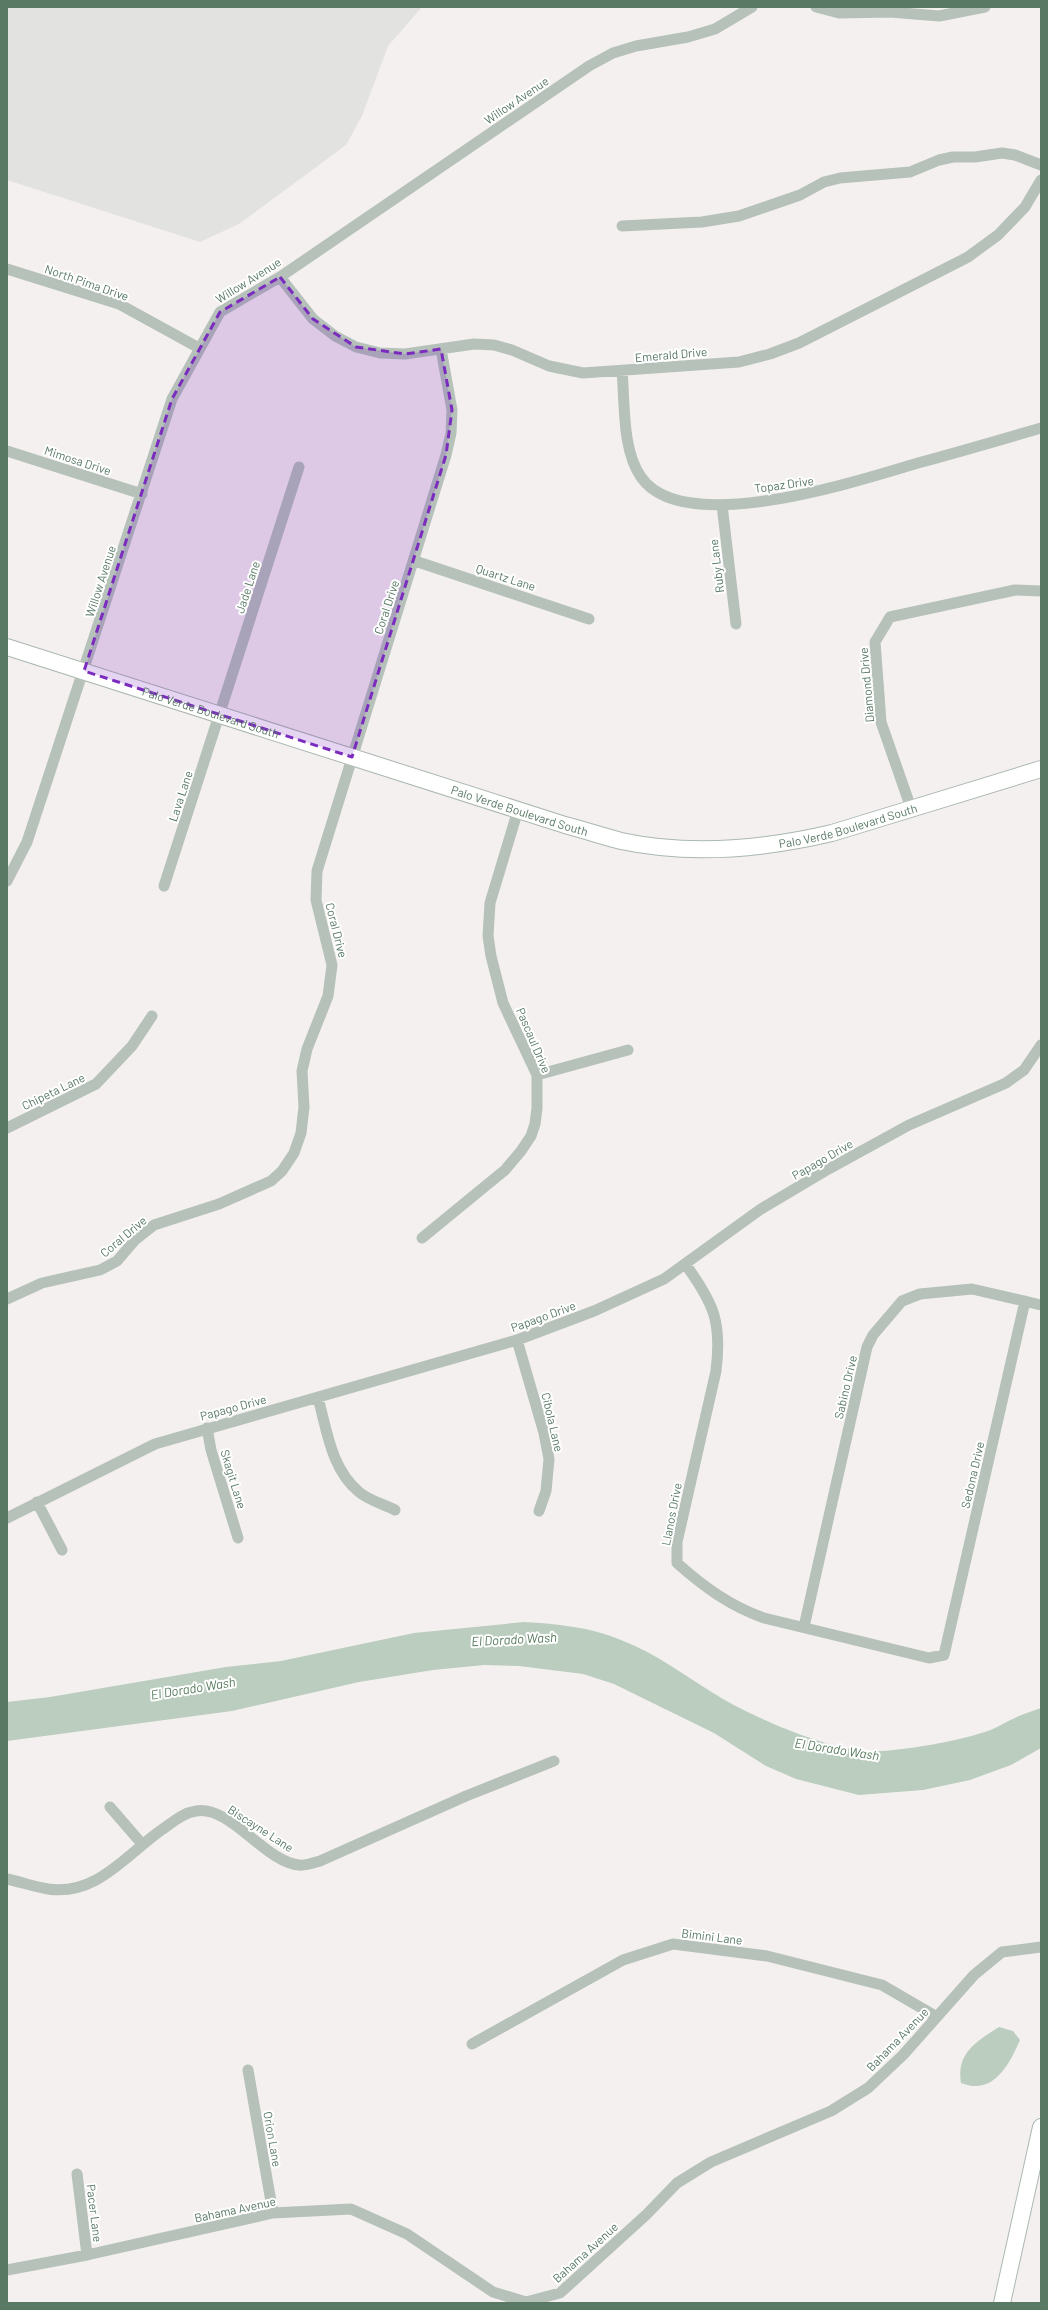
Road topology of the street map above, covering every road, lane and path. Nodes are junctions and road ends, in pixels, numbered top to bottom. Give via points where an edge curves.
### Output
1 (752, 7) edge
2 (816, 7) edge
3 (985, 7) edge
4 (1041, 165) edge
5 (1041, 180) edge
6 (622, 226) dead end
7 (7, 269) edge
8 (280, 277) junction
9 (199, 348) junction
10 (441, 349) junction
11 (622, 371) junction
12 (1041, 428) edge
13 (7, 451) edge
14 (298, 467) dead end
15 (142, 494) junction
16 (722, 505) junction
17 (415, 560) junction
18 (1041, 591) edge
19 (589, 619) dead end
20 (736, 624) dead end
21 (7, 647) edge
22 (84, 671) junction
23 (220, 714) junction
24 (352, 757) junction
25 (1041, 769) edge
26 (912, 808) junction
27 (518, 810) junction
28 (7, 881) edge
29 (164, 886) dead end
30 (152, 1016) dead end
31 (1041, 1045) edge
32 (628, 1050) dead end
33 (537, 1075) junction
34 (7, 1128) edge
35 (422, 1238) dead end
36 (686, 1265) junction
37 (7, 1299) edge
38 (1025, 1301) junction
39 (1041, 1305) edge
40 (517, 1340) junction
41 (318, 1398) junction
42 (207, 1428) junction
43 (37, 1502) junction
44 (394, 1510) dead end
45 (538, 1511) dead end
46 (7, 1518) edge
47 (238, 1538) dead end
48 (62, 1550) dead end
49 (804, 1628) junction
50 (944, 1655) joint
51 (554, 1761) dead end
52 (110, 1808) dead end
53 (142, 1844) junction
54 (7, 1879) edge
55 (1041, 1947) edge
56 (936, 2017) junction
57 (472, 2044) dead end
58 (248, 2070) dead end
59 (1041, 2127) edge
60 (77, 2174) dead end
61 (273, 2213) junction
62 (88, 2255) junction
63 (7, 2270) edge
64 (1002, 2303) edge

1 - 8 street, Willow Avenue via 715,29 688,37 636,46 613,53 589,66
2 - 3 street via 839,13 890,12 939,16
4 - 6 street via 1002,153 975,158 953,157 910,172 840,178 824,182 800,195 739,216 702,222
5 - 11 street, Emerald Drive via 1020,212 998,235 968,257 799,343 740,362
7 - 9 street, North Pima Drive via 119,304
8 - 9 street, Willow Avenue via 220,312
8 - 10 street, Emerald Drive via 313,319 335,336 356,347 380,353 405,354
9 - 15 street, Willow Avenue via 172,399
10 - 11 street, Emerald Drive via 474,344 494,345 566,371
10 - 17 street, Coral Drive via 452,410 451,433
11 - 16 street, Topaz Drive via 629,454 641,478 655,493 674,501
12 - 16 street, Topaz Drive via 812,494
13 - 15 street, Mimosa Drive
14 - 23 street, Jade Lane
15 - 22 street, Willow Avenue
16 - 20 street, Ruby Lane
17 - 19 street, Quartz Lane
17 - 24 street, Coral Drive
18 - 26 street, Diamond Drive via 1015,590 890,617 882,629 875,642 881,722
21 - 22 main road, Palo Verde Boulevard South
22 - 23 main road, Palo Verde Boulevard South
22 - 28 street, Willow Avenue via 28,842
23 - 24 main road, Palo Verde Boulevard South
23 - 29 street, Lava Lane
24 - 27 main road, Palo Verde Boulevard South
24 - 37 street, Coral Drive via 317,871 316,900 332,965 328,996 307,1049 302,1071 304,1107 301,1133 294,1153 282,1171 271,1181 219,1204 154,1225 135,1240 117,1261 100,1270 42,1283
25 - 26 main road, Palo Verde Boulevard South
26 - 27 main road, Palo Verde Boulevard South via 832,833 800,840 764,846 688,849 622,841
27 - 33 street, Pascaul Drive via 490,903 488,936 490,956 503,1003
30 - 34 street, Chipeta Lane via 132,1046 96,1084
31 - 36 street, Papago Drive via 1024,1070 1006,1083 909,1125 825,1171 761,1209
32 - 33 street
33 - 35 street, Pascaul Drive via 535,1124 521,1151 487,1186
36 - 40 street, Papago Drive via 642,1291
36 - 49 street, Llanos Drive via 715,1314 719,1351 677,1542 677,1563 718,1597 740,1610
38 - 39 street, Sabino Drive
38 - 49 street, Sabino Drive via 972,1288 920,1294 902,1301 873,1335 867,1347
38 - 50 street, Sedona Drive
40 - 41 street, Papago Drive
40 - 45 street, Cibola Lane via 549,1459 546,1491
41 - 42 street, Papago Drive
41 - 44 street via 342,1476 360,1492
42 - 43 street, Papago Drive via 156,1444
42 - 47 street, Skagit Lane via 211,1450
43 - 46 street, Papago Drive
43 - 48 street
49 - 50 street, Llanos Drive via 929,1658
51 - 53 street, Biscayne Lane via 466,1796 320,1861 299,1865 282,1860 230,1822 204,1811 184,1814
52 - 53 street
53 - 54 street, Biscayne Lane via 112,1872 92,1883 73,1888 49,1889
55 - 56 street, Bahama Avenue via 1002,1952 974,1975
56 - 57 street, Bimini Lane via 882,1985 767,1956 673,1944 623,1960
56 - 61 street, Bahama Avenue via 903,2055 868,2088 831,2111 711,2162 677,2183 646,2215 560,2293 526,2302 493,2292 407,2234 351,2209
58 - 61 street, Orion Lane
59 - 64 main road
60 - 62 street, Pacer Lane
61 - 62 street, Bahama Avenue
62 - 63 street, Bahama Avenue

